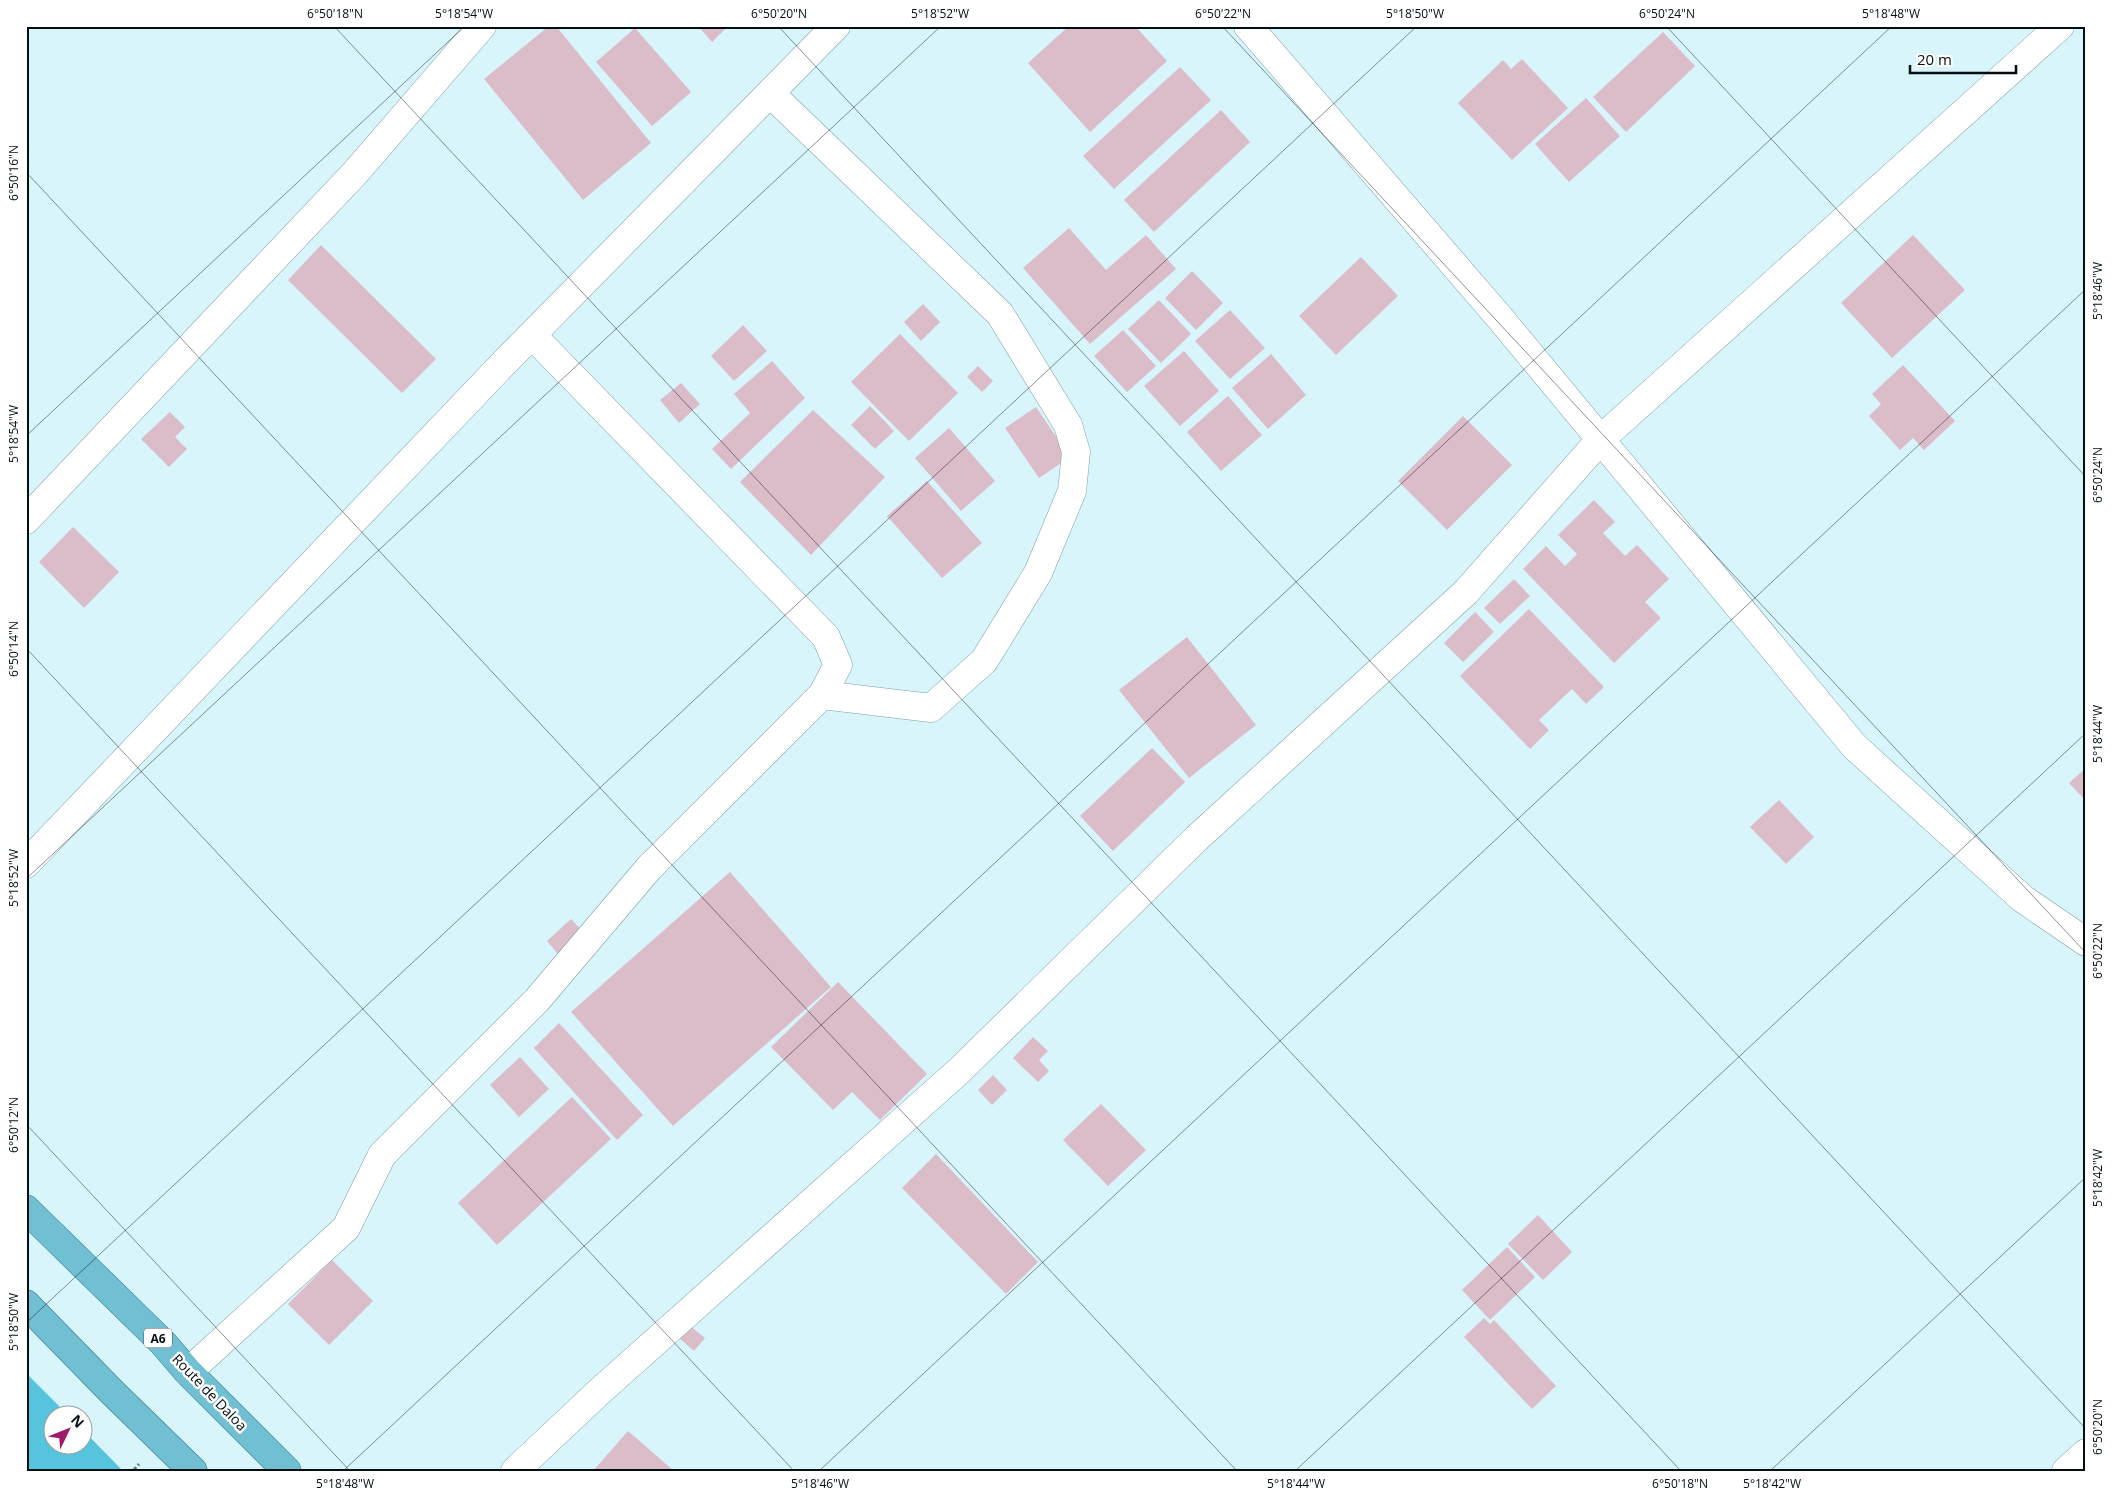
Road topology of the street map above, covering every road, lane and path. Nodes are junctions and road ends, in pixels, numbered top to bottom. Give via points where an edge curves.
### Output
1 (482, 26) edge
2 (836, 26) edge
3 (1248, 26) edge
4 (2060, 26) edge
5 (771, 94) junction
6 (532, 335) junction
7 (1601, 439) junction
8 (26, 520) edge
9 (822, 695) junction
10 (26, 864) edge
11 (2086, 942) edge
12 (26, 1209) edge
13 (26, 1304) edge
14 (188, 1372) junction
15 (2086, 1454) edge
16 (193, 1471) edge
17 (286, 1471) edge
18 (515, 1471) edge
19 (2066, 1471) edge

1 - 8 street via 354,173
2 - 5 street
3 - 7 street
4 - 7 street
5 - 6 street
5 - 9 street via 1000,314 1068,426 1076,452 1072,491 1038,573 984,661 931,708
6 - 9 street via 826,637 838,665
6 - 10 street
7 - 11 street via 1855,747 2023,899
7 - 18 street via 1466,592 1204,831 960,1070 600,1391
9 - 14 street via 649,868 537,1000 382,1155 346,1228
12 - 14 highway, Route de Daloa / A6 via 162,1342
13 - 16 highway
14 - 17 highway, Route de Daloa / A6
15 - 19 street

